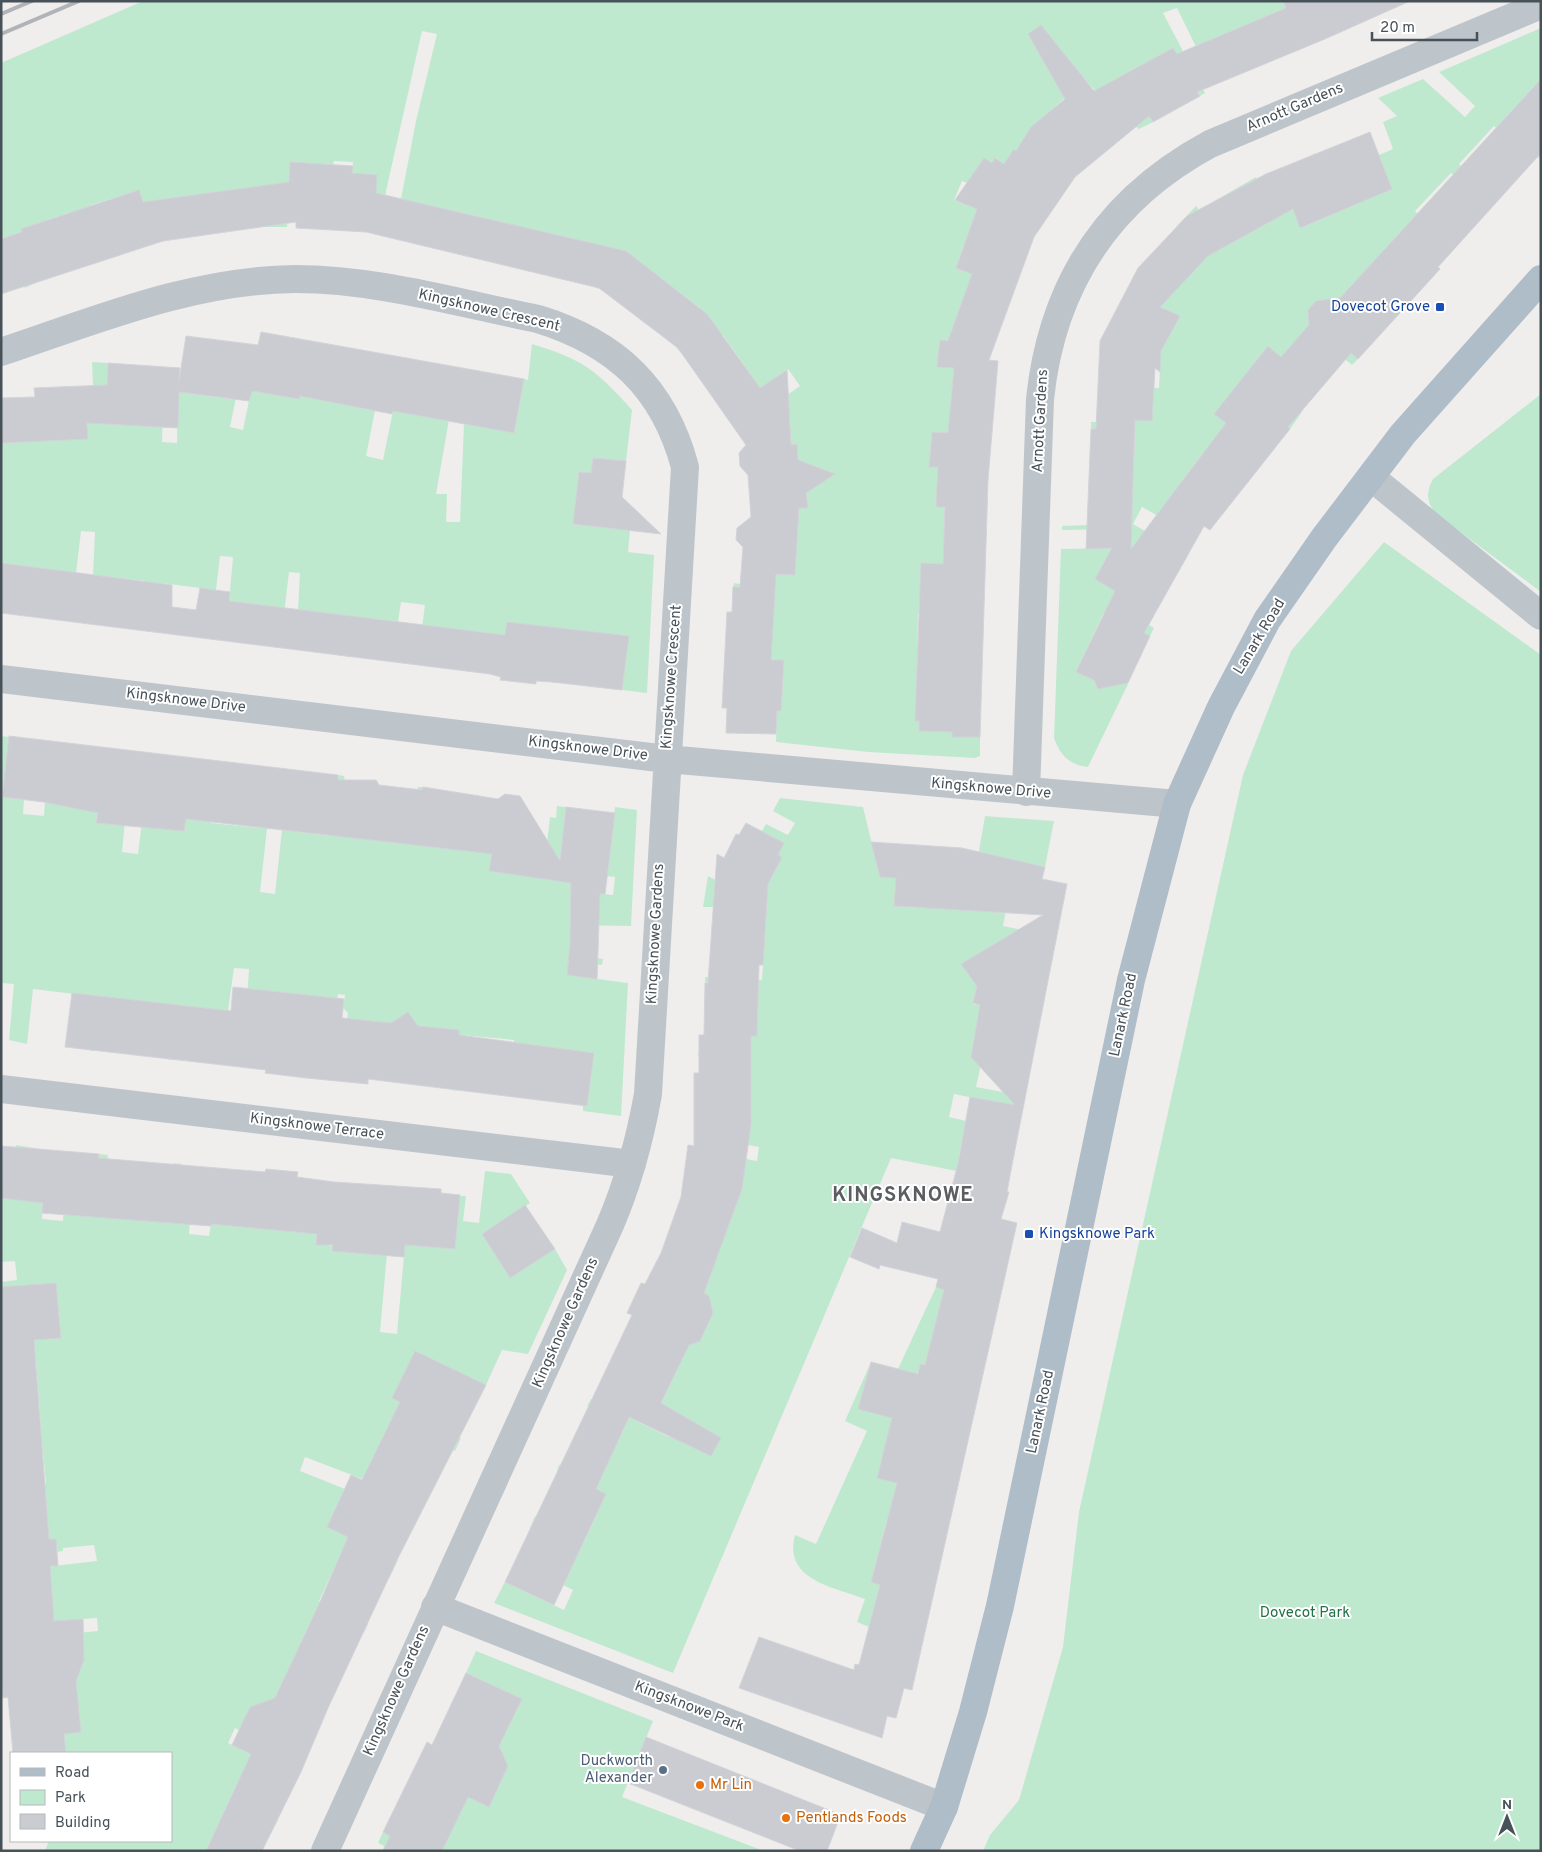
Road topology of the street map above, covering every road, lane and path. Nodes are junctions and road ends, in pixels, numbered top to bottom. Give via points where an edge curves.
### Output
1 (1541, 5) edge
2 (1541, 279) edge
3 (1, 352) edge
4 (1371, 477) junction
5 (1541, 616) edge
6 (1, 679) edge
7 (667, 759) junction
8 (1026, 792) junction
9 (1177, 804) junction
10 (1, 1089) edge
11 (632, 1164) junction
12 (435, 1607) junction
13 (944, 1807) junction
14 (325, 1851) edge
15 (924, 1851) edge

1 - 8 street, Arnott Gardens via 1210,144 1171,167 1122,208 1078,268 1053,328 1040,399
2 - 4 main road, Lanark Road via 1403,434
3 - 7 street, Kingsknowe Crescent via 192,291 289,280 369,285 538,319 590,338 627,365 658,402 676,436 685,467
4 - 5 street
4 - 9 main road, Lanark Road via 1267,620 1221,707
6 - 7 street, Kingsknowe Drive
7 - 8 street, Kingsknowe Drive
7 - 11 street, Kingsknowe Gardens via 648,1094
8 - 9 street, Kingsknowe Drive
9 - 13 main road, Lanark Road via 1131,980 1000,1606
10 - 11 street, Kingsknowe Terrace
11 - 12 street, Kingsknowe Gardens via 616,1211 538,1389
12 - 13 street, Kingsknowe Park
12 - 14 street, Kingsknowe Gardens
13 - 15 main road, Lanark Road

